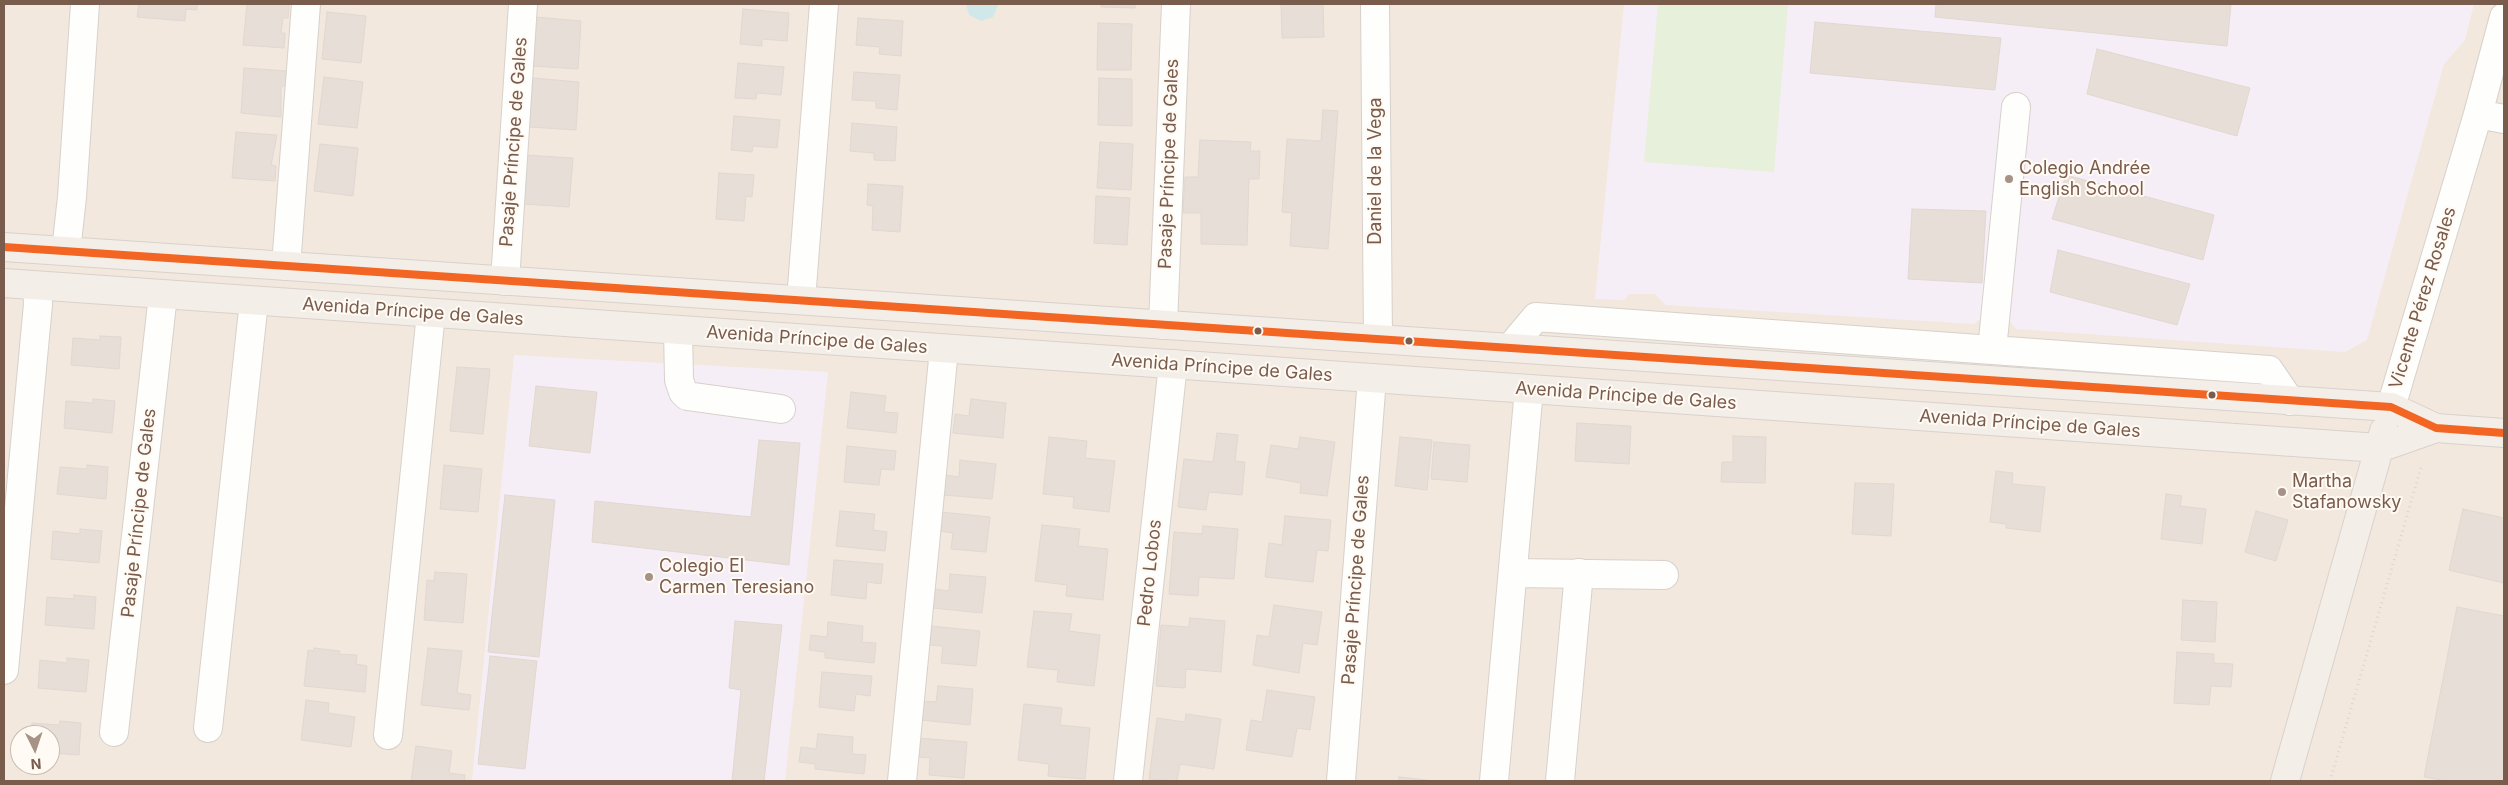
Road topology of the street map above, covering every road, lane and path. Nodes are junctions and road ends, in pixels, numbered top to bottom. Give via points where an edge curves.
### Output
1 (85, 4) edge
2 (306, 4) edge
3 (523, 4) edge
4 (824, 4) edge
5 (1176, 4) edge
6 (1375, 4) edge
7 (2504, 17) edge
8 (2016, 107) dead end
9 (2491, 116) edge
10 (4, 247) edge
11 (66, 251) junction
12 (286, 266) junction
13 (505, 281) junction
14 (4, 283) edge
15 (38, 286) junction
16 (163, 295) junction
17 (801, 300) junction
18 (254, 301) junction
19 (431, 313) junction
20 (1163, 325) junction
21 (678, 330) junction
22 (1378, 339) junction
23 (944, 348) junction
24 (1510, 348) junction
25 (1992, 350) junction
26 (1173, 364) junction
27 (1372, 378) junction
28 (1529, 389) junction
29 (2290, 400) junction
30 (2391, 407) junction
31 (781, 409) dead end
32 (2436, 428) junction
33 (2504, 433) edge
34 (2378, 448) junction
35 (1513, 573) junction
36 (1579, 574) junction
37 (1664, 575) dead end
38 (4, 670) edge
39 (208, 728) dead end
40 (114, 732) dead end
41 (388, 735) dead end
42 (902, 781) edge
43 (1128, 781) edge
44 (1341, 781) edge
45 (1494, 781) edge
46 (1560, 781) edge
47 (2285, 781) edge
48 (2330, 781) edge

1 - 11 street
2 - 12 street
3 - 13 street, Pasaje Príncipe de Gales
4 - 17 street
5 - 20 street, Pasaje Príncipe de Gales
6 - 22 street, Daniel de la Vega
7 - 9 street, Vicente Pérez Rosales
8 - 25 street
9 - 30 street, Vicente Pérez Rosales
10 - 11 main road, Avenida Príncipe de Gales
11 - 12 main road, Avenida Príncipe de Gales
12 - 13 main road, Avenida Príncipe de Gales
13 - 17 main road, Avenida Príncipe de Gales
14 - 15 main road, Avenida Príncipe de Gales
15 - 16 main road, Avenida Príncipe de Gales
15 - 38 street
16 - 18 main road, Avenida Príncipe de Gales
16 - 40 street, Pasaje Príncipe de Gales
17 - 20 main road, Avenida Príncipe de Gales
18 - 19 main road, Avenida Príncipe de Gales
18 - 39 street
19 - 21 main road, Avenida Príncipe de Gales
19 - 41 street
20 - 22 main road, Avenida Príncipe de Gales
21 - 23 main road, Avenida Príncipe de Gales
21 - 31 street via 679,380 687,396
22 - 24 main road, Avenida Príncipe de Gales
23 - 26 main road, Avenida Príncipe de Gales
23 - 42 street
24 - 25 street via 1536,317
24 - 29 main road, Avenida Príncipe de Gales
25 - 29 street via 2269,370
26 - 27 main road, Avenida Príncipe de Gales
26 - 43 street, Pedro Lobos
27 - 28 main road, Avenida Príncipe de Gales
27 - 44 street, Pasaje Príncipe de Gales
28 - 34 main road, Avenida Príncipe de Gales
28 - 35 street
29 - 30 main road, Avenida Príncipe de Gales
30 - 32 main road, Avenida Príncipe de Gales
30 - 34 main road, Vicente Pérez Rosales
32 - 33 main road, Avenida Príncipe de Gales
32 - 34 main road, Avenida Príncipe de Gales
32 - 48 path via 2417,477
34 - 47 main road, Vicente Pérez Rosales
35 - 36 street
35 - 45 street
36 - 37 street
36 - 46 street

